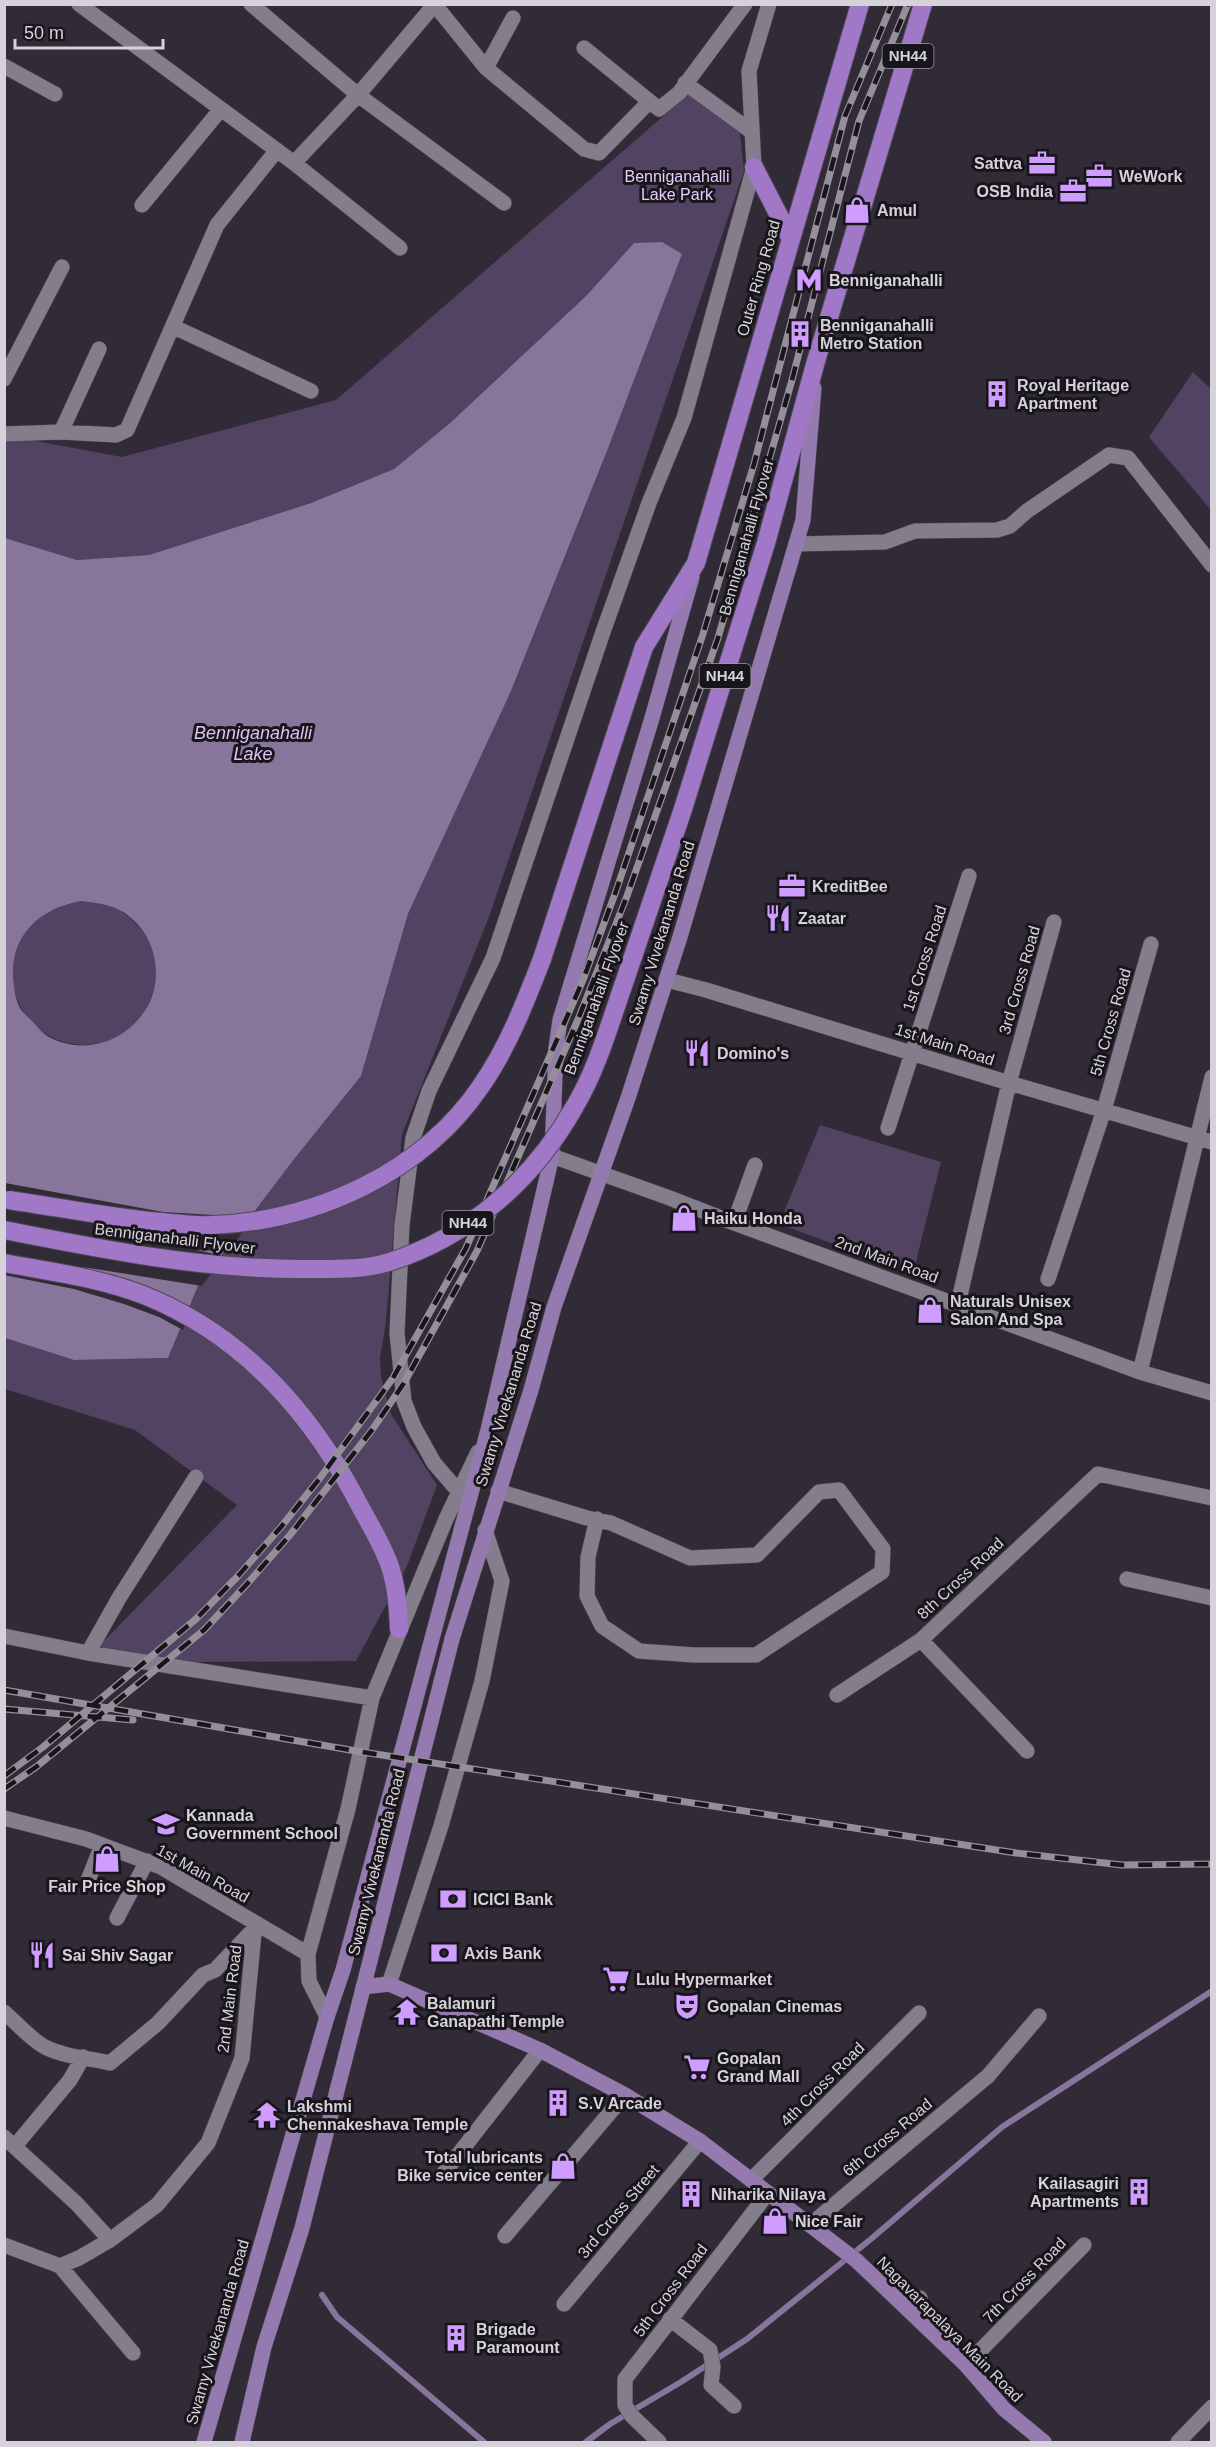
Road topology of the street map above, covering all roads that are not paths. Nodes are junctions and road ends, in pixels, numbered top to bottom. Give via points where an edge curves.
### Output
1 (79, 4) edge
2 (250, 4) edge
3 (745, 4) edge
4 (769, 4) edge
5 (860, 4) edge
6 (923, 4) edge
7 (435, 5) edge
8 (513, 18) dead end
9 (584, 48) dead end
10 (4, 66) edge
11 (486, 68) junction
12 (685, 83) junction
13 (55, 94) dead end
14 (358, 95) junction
15 (649, 102) junction
16 (222, 109) junction
17 (752, 132) junction
18 (277, 150) junction
19 (294, 163) junction
20 (754, 167) junction
21 (504, 203) dead end
22 (142, 205) dead end
23 (790, 237) junction
24 (400, 248) dead end
25 (62, 267) dead end
26 (174, 327) junction
27 (99, 349) dead end
28 (816, 361) junction
29 (4, 379) edge
30 (311, 391) dead end
31 (61, 432) junction
32 (4, 434) edge
33 (796, 544) junction
34 (696, 562) junction
35 (1212, 565) edge
36 (969, 876) dead end
37 (1054, 922) dead end
38 (1151, 944) dead end
39 (667, 980) junction
40 (912, 1052) junction
41 (1212, 1077) edge
42 (1009, 1083) junction
43 (1104, 1110) junction
44 (888, 1128) dead end
45 (1195, 1138) junction
46 (1212, 1142) edge
47 (552, 1156) junction
48 (755, 1165) dead end
49 (600, 1172) junction
50 (4, 1199) edge
51 (734, 1223) junction
52 (4, 1230) edge
53 (4, 1263) edge
54 (1048, 1279) dead end
55 (958, 1304) junction
56 (1140, 1372) junction
57 (1211, 1391) edge
58 (488, 1430) junction
59 (196, 1477) dead end
60 (498, 1491) junction
61 (459, 1492) junction
62 (1212, 1498) edge
63 (597, 1519) junction
64 (485, 1530) junction
65 (1127, 1579) dead end
66 (1212, 1598) edge
67 (399, 1629) junction
68 (4, 1636) edge
69 (921, 1640) junction
70 (88, 1653) junction
71 (837, 1695) dead end
72 (372, 1698) junction
73 (1027, 1751) dead end
74 (4, 1818) edge
75 (102, 1845) junction
76 (147, 1862) junction
77 (87, 1883) dead end
78 (117, 1918) dead end
79 (255, 1926) junction
80 (308, 1954) junction
81 (389, 1984) junction
82 (363, 1987) junction
83 (4, 2012) edge
84 (919, 2013) dead end
85 (1039, 2016) dead end
86 (327, 2017) junction
87 (540, 2050) junction
88 (83, 2057) junction
89 (625, 2095) junction
90 (10, 2141) edge
91 (700, 2141) junction
92 (443, 2174) dead end
93 (751, 2180) junction
94 (768, 2193) junction
95 (810, 2225) junction
96 (505, 2235) dead end
97 (110, 2240) junction
98 (4, 2245) edge
99 (1084, 2245) dead end
100 (60, 2266) junction
101 (920, 2298) dead end
102 (564, 2304) dead end
103 (909, 2309) junction
104 (670, 2319) junction
105 (133, 2353) dead end
106 (966, 2365) junction
107 (734, 2406) dead end
108 (1212, 2407) edge
109 (204, 2442) edge
110 (242, 2442) edge
111 (659, 2442) edge
112 (1044, 2442) edge
113 (1178, 2442) edge

1 - 16 street
2 - 14 street
3 - 12 street
4 - 17 street via 749,71
5 - 23 highway, Outer Ring Road
6 - 28 highway, NH44
7 - 11 street
7 - 14 street
8 - 11 street
9 - 15 street
10 - 13 street
11 - 15 street via 563,134 584,149 599,153
12 - 15 street via 659,109
12 - 17 street
14 - 19 street
14 - 21 street
16 - 18 street
16 - 22 street
17 - 20 street
18 - 19 street
18 - 26 street via 217,225
19 - 24 street
20 - 23 highway
20 - 61 street via 684,418 596,653 493,958 429,1091 413,1138 402,1226 397,1333 404,1401 434,1463
23 - 34 highway, Outer Ring Road
25 - 29 street
26 - 30 street
26 - 31 street via 128,430 116,435
27 - 31 street
28 - 33 main road, Swamy Vivekananda Road via 803,520
28 - 52 highway, Benniganahalli Flyover / NH44, bridge via 766,543 683,809 596,1062 556,1136 504,1198 430,1247 386,1262 346,1269 235,1268
31 - 32 street
33 - 35 street via 885,542 915,531 997,530 1010,526 1109,455 1128,458
33 - 39 main road, Swamy Vivekananda Road
34 - 47 main road, Swamy Vivekananda Road via 560,1020
34 - 50 highway, Benniganahalli Flyover, bridge via 644,647 542,959 512,1033 481,1087 449,1125 411,1157 368,1185 318,1206 267,1220 211,1225 142,1221
36 - 40 street, 1st Cross Road
37 - 42 street, 3rd Cross Road
38 - 43 street, 5th Cross Road
39 - 40 street, 1st Main Road
39 - 49 main road, Swamy Vivekananda Road
40 - 42 street, 1st Main Road
40 - 44 street, 1st Cross Road
41 - 45 street
42 - 43 street, 1st Main Road
42 - 55 street, 3rd Cross Road
43 - 45 street, 1st Main Road
43 - 54 street, 5th Cross Road
45 - 46 street, 1st Main Road
45 - 56 street
47 - 49 street, 2nd Main Road
47 - 58 main road, Swamy Vivekananda Road
48 - 51 street
49 - 51 street, 2nd Main Road
49 - 60 main road, Swamy Vivekananda Road
51 - 55 street, 2nd Main Road
53 - 67 highway via 92,1280 145,1296 185,1314 224,1339 262,1371 317,1433 386,1555 397,1595
55 - 56 street, 2nd Main Road
56 - 57 street, 2nd Main Road
58 - 61 street
58 - 86 main road, Swamy Vivekananda Road
59 - 70 street
60 - 63 street
60 - 64 main road, Swamy Vivekananda Road
61 - 67 street
62 - 69 street, 8th Cross Road via 1098,1474
63 - 63 street via 690,1558 757,1555 819,1492 839,1490 883,1549 882,1572 756,1655 639,1651 602,1626 587,1596 588,1557
64 - 81 street via 502,1581 482,1681 441,1826
64 - 82 main road, Swamy Vivekananda Road via 452,1639
65 - 66 street
67 - 72 street
68 - 70 street
69 - 71 street, 8th Cross Road
69 - 73 street
70 - 72 street
72 - 80 street via 348,1809
74 - 75 street, 1st Main Road
75 - 76 street, 1st Main Road
75 - 77 street
76 - 78 street
76 - 79 street, 1st Main Road
79 - 80 street, 1st Main Road
79 - 88 street via 215,1970 202,1975 158,2023 110,2063
79 - 97 street, 2nd Main Road via 242,2058 208,2143 157,2205
80 - 86 street via 309,1981
81 - 82 main road
81 - 87 main road, Nagavarapalaya Main Road
82 - 110 main road, Swamy Vivekananda Road via 302,2228 264,2347
83 - 88 street via 42,2046 66,2056
84 - 93 street, 4th Cross Road
85 - 95 street, 6th Cross Road via 988,2076
86 - 109 main road, Swamy Vivekananda Road
87 - 89 main road, Nagavarapalaya Main Road
87 - 92 street
88 - 90 street via 70,2080
89 - 91 main road, Nagavarapalaya Main Road
89 - 96 street
90 - 97 street
91 - 93 main road, Nagavarapalaya Main Road
91 - 102 street, 3rd Cross Street
93 - 94 main road, Nagavarapalaya Main Road
94 - 95 main road, Nagavarapalaya Main Road
94 - 104 street, 5th Cross Road
95 - 103 main road, Nagavarapalaya Main Road via 843,2249
97 - 100 street, 2nd Main Road
98 - 100 street
99 - 106 street, 7th Cross Road
100 - 105 street
101 - 103 street
103 - 106 main road, Nagavarapalaya Main Road
104 - 107 street via 710,2350 711,2385
104 - 111 street, 5th Cross Road via 625,2379 628,2410
106 - 112 main road, Nagavarapalaya Main Road via 1004,2409
108 - 113 street

